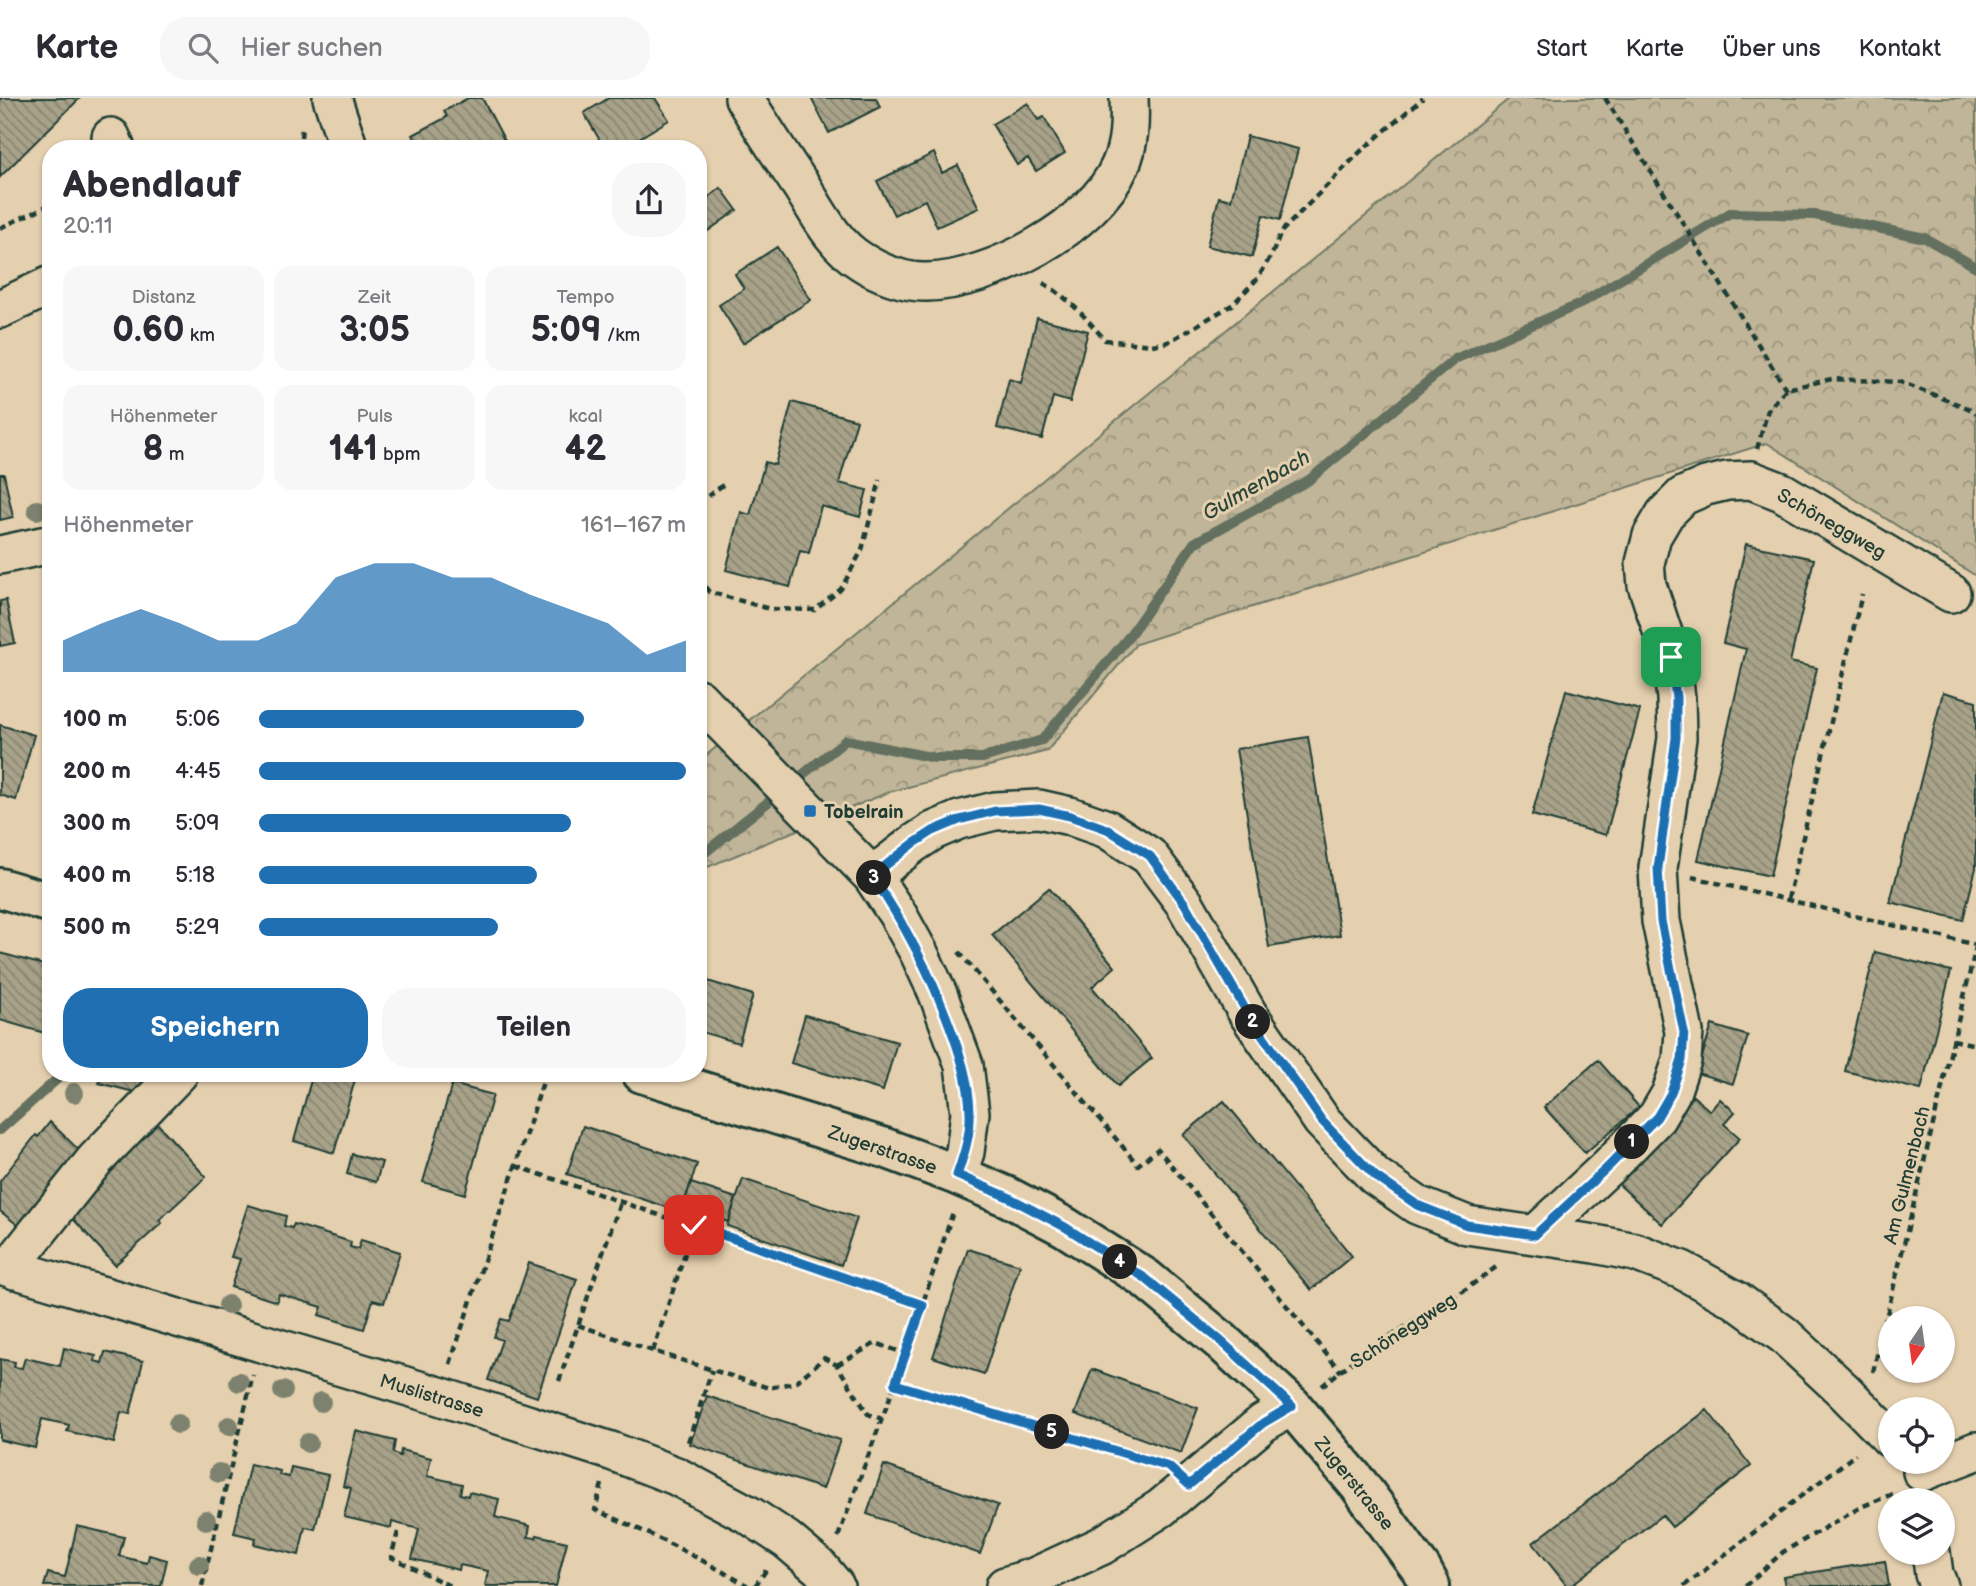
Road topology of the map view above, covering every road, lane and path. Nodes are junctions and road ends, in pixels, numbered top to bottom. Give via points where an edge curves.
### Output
1 (332, 98) edge
2 (744, 98) edge
3 (1129, 98) edge
4 (1423, 98) edge
5 (1605, 98) edge
6 (346, 140) edge
7 (42, 208) edge
8 (0, 228) edge
9 (1021, 254) junction
10 (42, 289) edge
11 (0, 309) edge
12 (1786, 389) junction
13 (1976, 413) edge
14 (880, 480) dead end
15 (1751, 480) junction
16 (723, 485) dead end
17 (707, 497) edge
18 (42, 546) edge
19 (0, 555) edge
20 (707, 589) edge
21 (1951, 593) dead end
22 (1862, 594) dead end
23 (707, 707) edge
24 (1658, 868) junction
25 (872, 876) junction
26 (0, 888) edge
27 (42, 900) edge
28 (1788, 900) junction
29 (1976, 946) edge
30 (919, 953) junction
31 (1954, 1040) junction
32 (1976, 1045) edge
33 (170, 1082) edge
34 (543, 1082) edge
35 (671, 1082) edge
36 (516, 1166) junction
37 (956, 1191) junction
38 (621, 1200) junction
39 (694, 1225) junction
40 (1535, 1235) junction
41 (1504, 1261) dead end
42 (8, 1267) edge
43 (923, 1305) junction
44 (578, 1325) junction
45 (261, 1344) junction
46 (653, 1351) junction
47 (906, 1354) junction
48 (451, 1362) dead end
49 (837, 1365) junction
50 (712, 1370) junction
51 (1341, 1372) junction
52 (559, 1381) dead end
53 (895, 1384) junction
54 (1885, 1397) edge
55 (1292, 1406) junction
56 (882, 1419) junction
57 (1878, 1426) edge
58 (1878, 1428) edge
59 (689, 1438) dead end
60 (611, 1451) junction
61 (1976, 1451) edge
62 (1920, 1478) edge
63 (1189, 1485) junction
64 (398, 1532) dead end
65 (1933, 1565) edge
66 (827, 1577) edge
67 (202, 1586) edge
68 (450, 1586) edge
69 (748, 1586) edge
70 (1005, 1586) edge
71 (1430, 1586) edge
72 (1684, 1586) edge
73 (1745, 1586) edge
74 (1939, 1586) edge

1 - 6 street
2 - 9 street via 832,235 860,261 892,276 924,282 957,280
3 - 9 street via 1130,128 1121,165 1106,190 1086,212
4 - 9 path via 1360,152 1281,232 1258,278 1232,304 1168,342 1152,345 1105,340 1057,291 1035,278
5 - 12 path
7 - 8 path
10 - 11 street
12 - 13 path via 1832,379 1900,382
12 - 15 path via 1768,411
14 - 20 path via 862,550 841,589 815,610 770,609
15 - 21 street, Schöneggweg via 1782,492
15 - 24 street, Schöneggweg via 1727,481 1683,496 1665,514 1647,554 1647,585 1671,657 1676,698 1676,738
16 - 17 path
18 - 19 street
22 - 28 path
23 - 25 street
24 - 28 path
24 - 40 street, Schöneggweg via 1661,921 1684,1032 1682,1060 1671,1093 1657,1117
25 - 30 street
25 - 40 street via 933,831 995,811 1039,809 1107,829 1150,856 1185,904 1248,1014 1322,1121 1375,1176 1417,1205 1467,1225
26 - 27 main road
28 - 29 path
29 - 31 path, Am Gulmenbach
30 - 37 street via 964,1065 971,1113
30 - 51 path via 960,952 1138,1165 1158,1149
31 - 32 path
31 - 54 path, Am Gulmenbach
33 - 42 street via 95,1160
34 - 36 path
35 - 37 main road, Zugerstrasse via 885,1148
36 - 38 path
36 - 48 path
37 - 43 path
37 - 55 main road, Zugerstrasse via 1008,1197 1145,1278
38 - 39 path
38 - 44 path
39 - 43 path
39 - 46 path
40 - 57 street via 1635,1252 1682,1270 1736,1300 1784,1335
41 - 51 path, Schöneggweg
42 - 45 street, Muslistrasse
43 - 47 path
44 - 46 path
44 - 52 path
45 - 60 street, Muslistrasse
45 - 67 path
46 - 50 path
47 - 49 path via 876,1343
47 - 53 path
49 - 50 path via 824,1358 796,1382 769,1388
49 - 56 path via 868,1414
50 - 59 path
51 - 55 path, Schöneggweg
53 - 56 path
53 - 63 path via 1169,1467
55 - 63 street via 1263,1423
55 - 71 main road, Zugerstrasse via 1359,1485
56 - 66 path
58 - 72 path
60 - 66 street, Muslistrasse via 676,1476 750,1515 787,1540
60 - 69 path via 594,1510 669,1542
61 - 62 street
62 - 73 path via 1783,1552
63 - 70 street via 1101,1546
64 - 68 path via 391,1557
65 - 74 street

